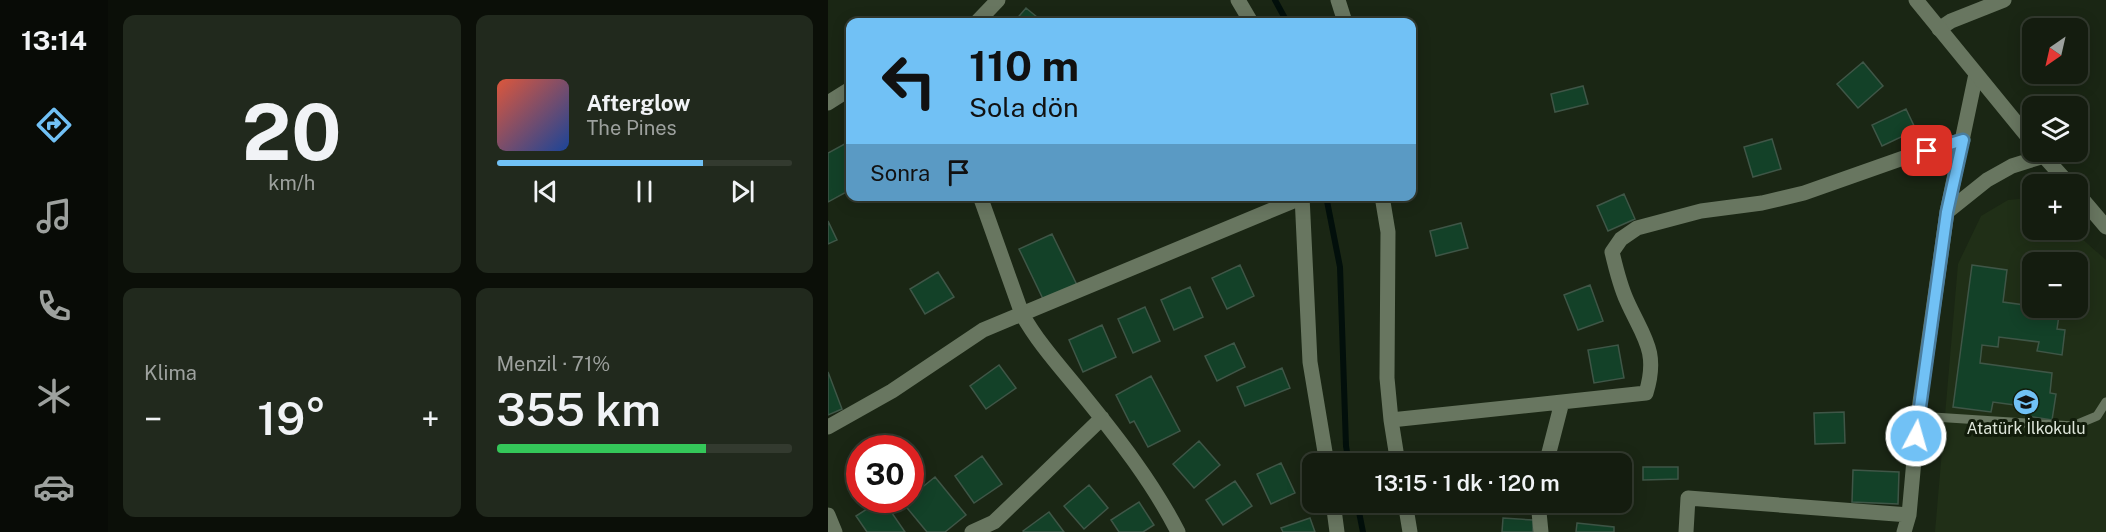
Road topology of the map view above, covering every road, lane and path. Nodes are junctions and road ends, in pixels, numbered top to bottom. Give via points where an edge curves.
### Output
1 (998, 0) edge
2 (1238, 0) edge
3 (1338, 0) edge
4 (1916, 0) edge
5 (2004, 0) edge
6 (981, 18) edge
7 (1249, 18) edge
8 (1344, 18) edge
9 (1939, 29) junction
10 (1976, 74) junction
11 (846, 92) edge
12 (828, 103) edge
13 (2022, 130) edge
14 (1963, 140) junction
15 (2022, 162) edge
16 (2049, 162) edge
17 (2060, 174) edge
18 (982, 201) edge
19 (1293, 201) edge
20 (1303, 201) edge
21 (1383, 201) edge
22 (2088, 206) edge
23 (1947, 212) junction
24 (2106, 227) edge
25 (1023, 314) junction
26 (1562, 402) junction
27 (2106, 402) edge
28 (1918, 416) junction
29 (1102, 418) junction
30 (1391, 420) junction
31 (828, 427) edge
32 (1325, 453) edge
33 (1396, 453) edge
34 (1549, 453) edge
35 (1334, 513) edge
36 (1407, 513) edge
37 (1539, 513) edge
38 (828, 515) edge
39 (1909, 515) junction
40 (997, 527) edge
41 (835, 532) edge
42 (972, 532) edge
43 (1178, 532) edge
44 (1336, 532) edge
45 (1410, 532) edge
46 (1541, 532) edge
47 (1686, 532) edge
48 (1904, 532) edge

1 - 6 street
2 - 7 street
3 - 8 street
4 - 9 street
5 - 9 street
9 - 10 street
10 - 13 street
10 - 14 street
11 - 12 street
14 - 23 street
14 - 26 street via 1804,193 1701,211 1637,228 1621,239 1612,252 1627,301 1651,353 1646,393
15 - 23 street via 1987,180
16 - 17 street
18 - 25 street
19 - 25 street
20 - 32 street via 1310,362
21 - 30 street via 1388,232 1387,378
22 - 24 street
23 - 28 street
25 - 29 street via 1031,330
25 - 31 street via 983,330 892,391
26 - 30 street
26 - 34 street
27 - 28 lane via 2097,416 2073,426
28 - 39 street
29 - 40 street
29 - 43 street via 1165,506
30 - 33 street
35 - 44 street
36 - 45 street
37 - 46 street
38 - 41 street
39 - 47 street via 1688,498
39 - 48 street
40 - 42 street

